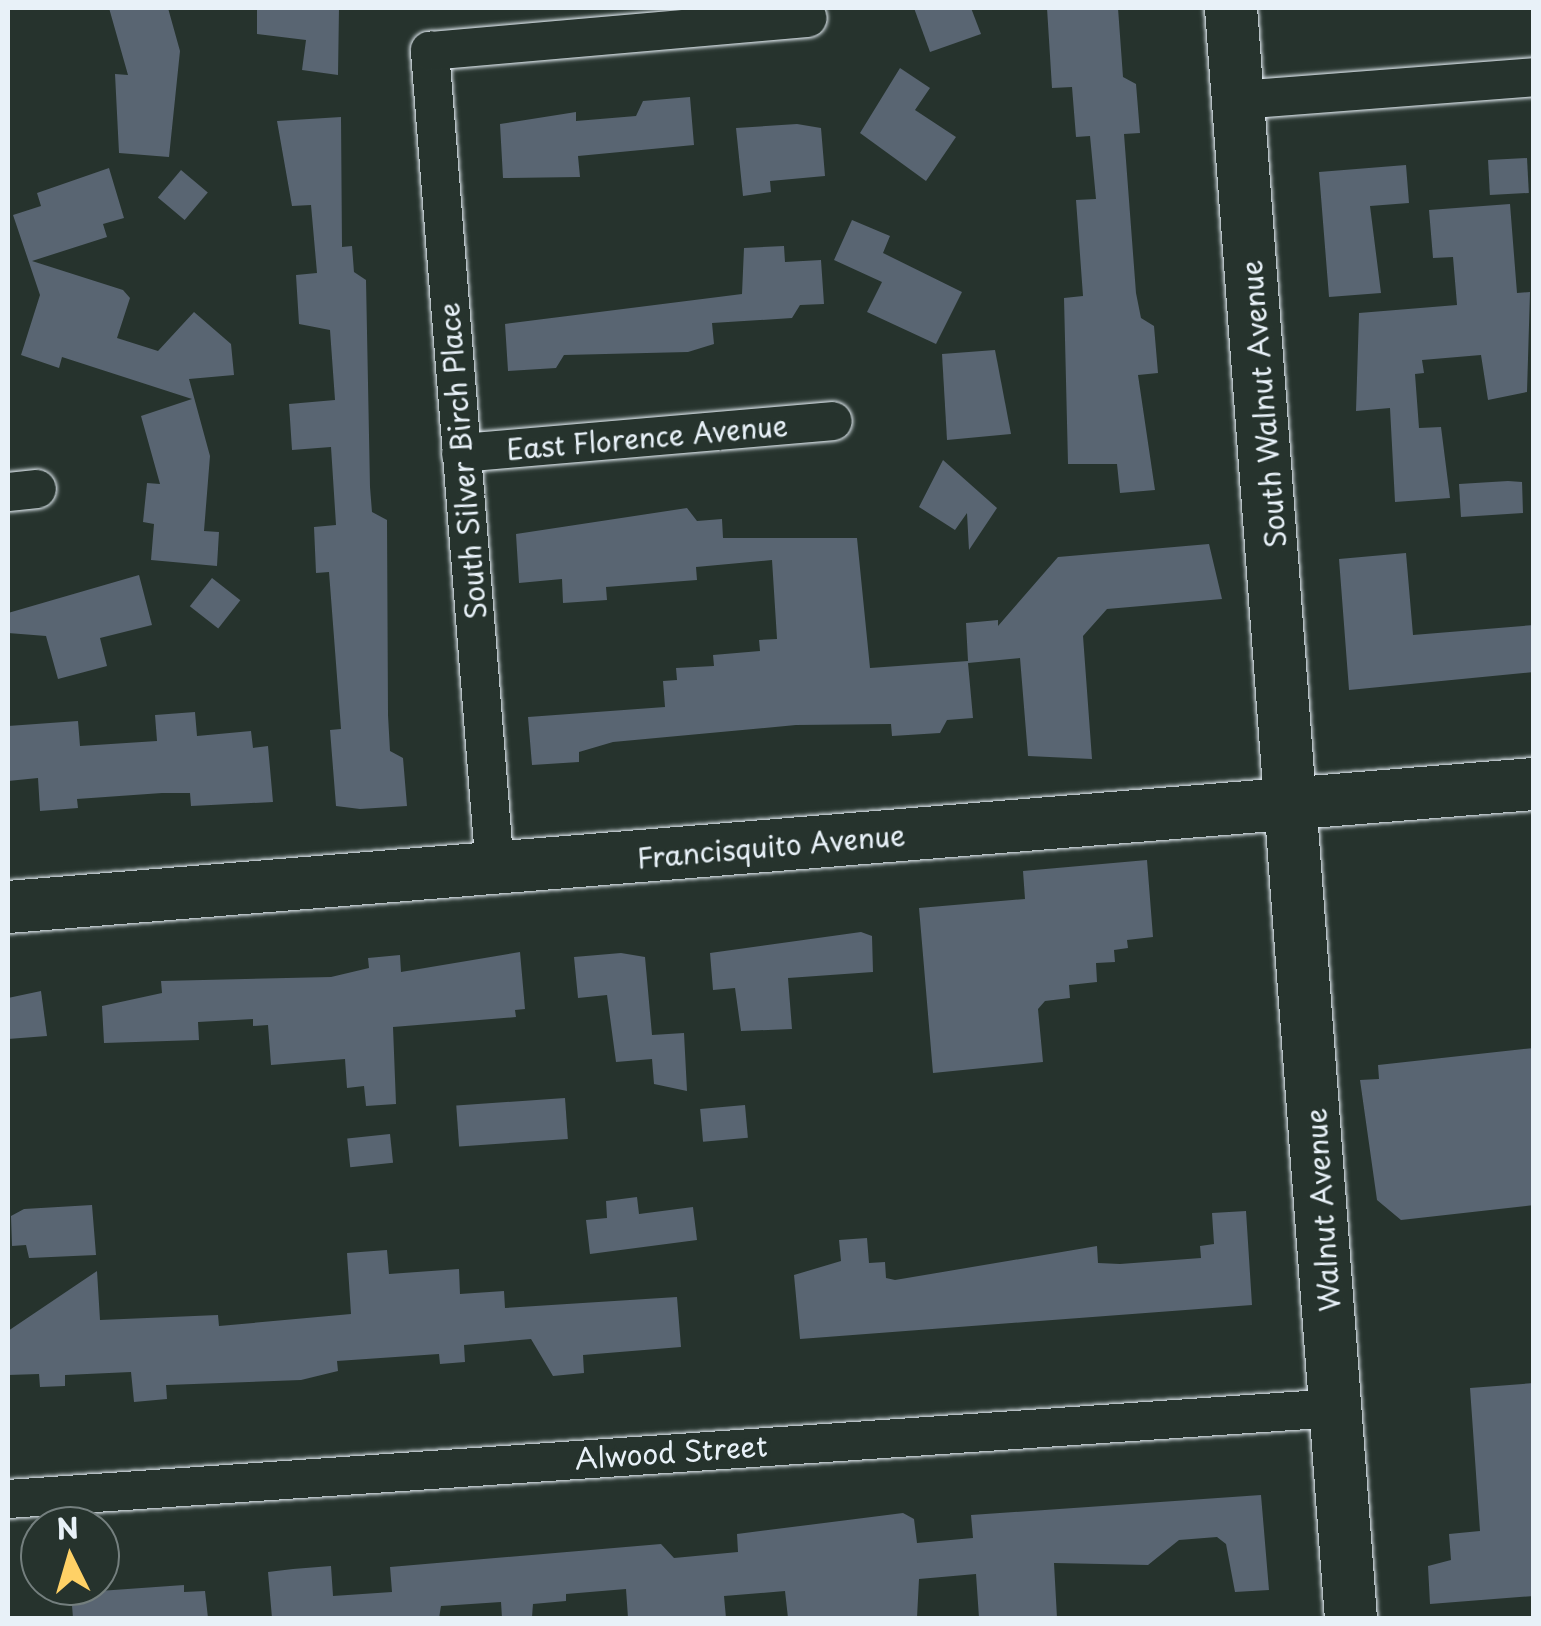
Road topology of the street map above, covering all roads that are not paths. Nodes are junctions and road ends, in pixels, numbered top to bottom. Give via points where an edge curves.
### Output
1 (1231, 8) edge
2 (808, 18) dead end
3 (1534, 77) edge
4 (1238, 100) junction
5 (834, 421) dead end
6 (462, 454) junction
7 (1534, 784) edge
8 (1295, 801) junction
9 (495, 870) junction
10 (8, 907) edge
11 (1335, 1408) junction
12 (8, 1500) edge
13 (1352, 1618) edge

1 - 4 street, South Walnut Avenue
2 - 6 street, South Silver Birch Place via 430,51
3 - 4 street
4 - 8 street, South Walnut Avenue
5 - 6 street, East Florence Avenue
6 - 9 street, South Silver Birch Place
7 - 8 street, Francisquito Avenue
8 - 9 street, Francisquito Avenue
8 - 11 street, Walnut Avenue
9 - 10 street, Francisquito Avenue
11 - 12 street, Alwood Street
11 - 13 street, Walnut Avenue

